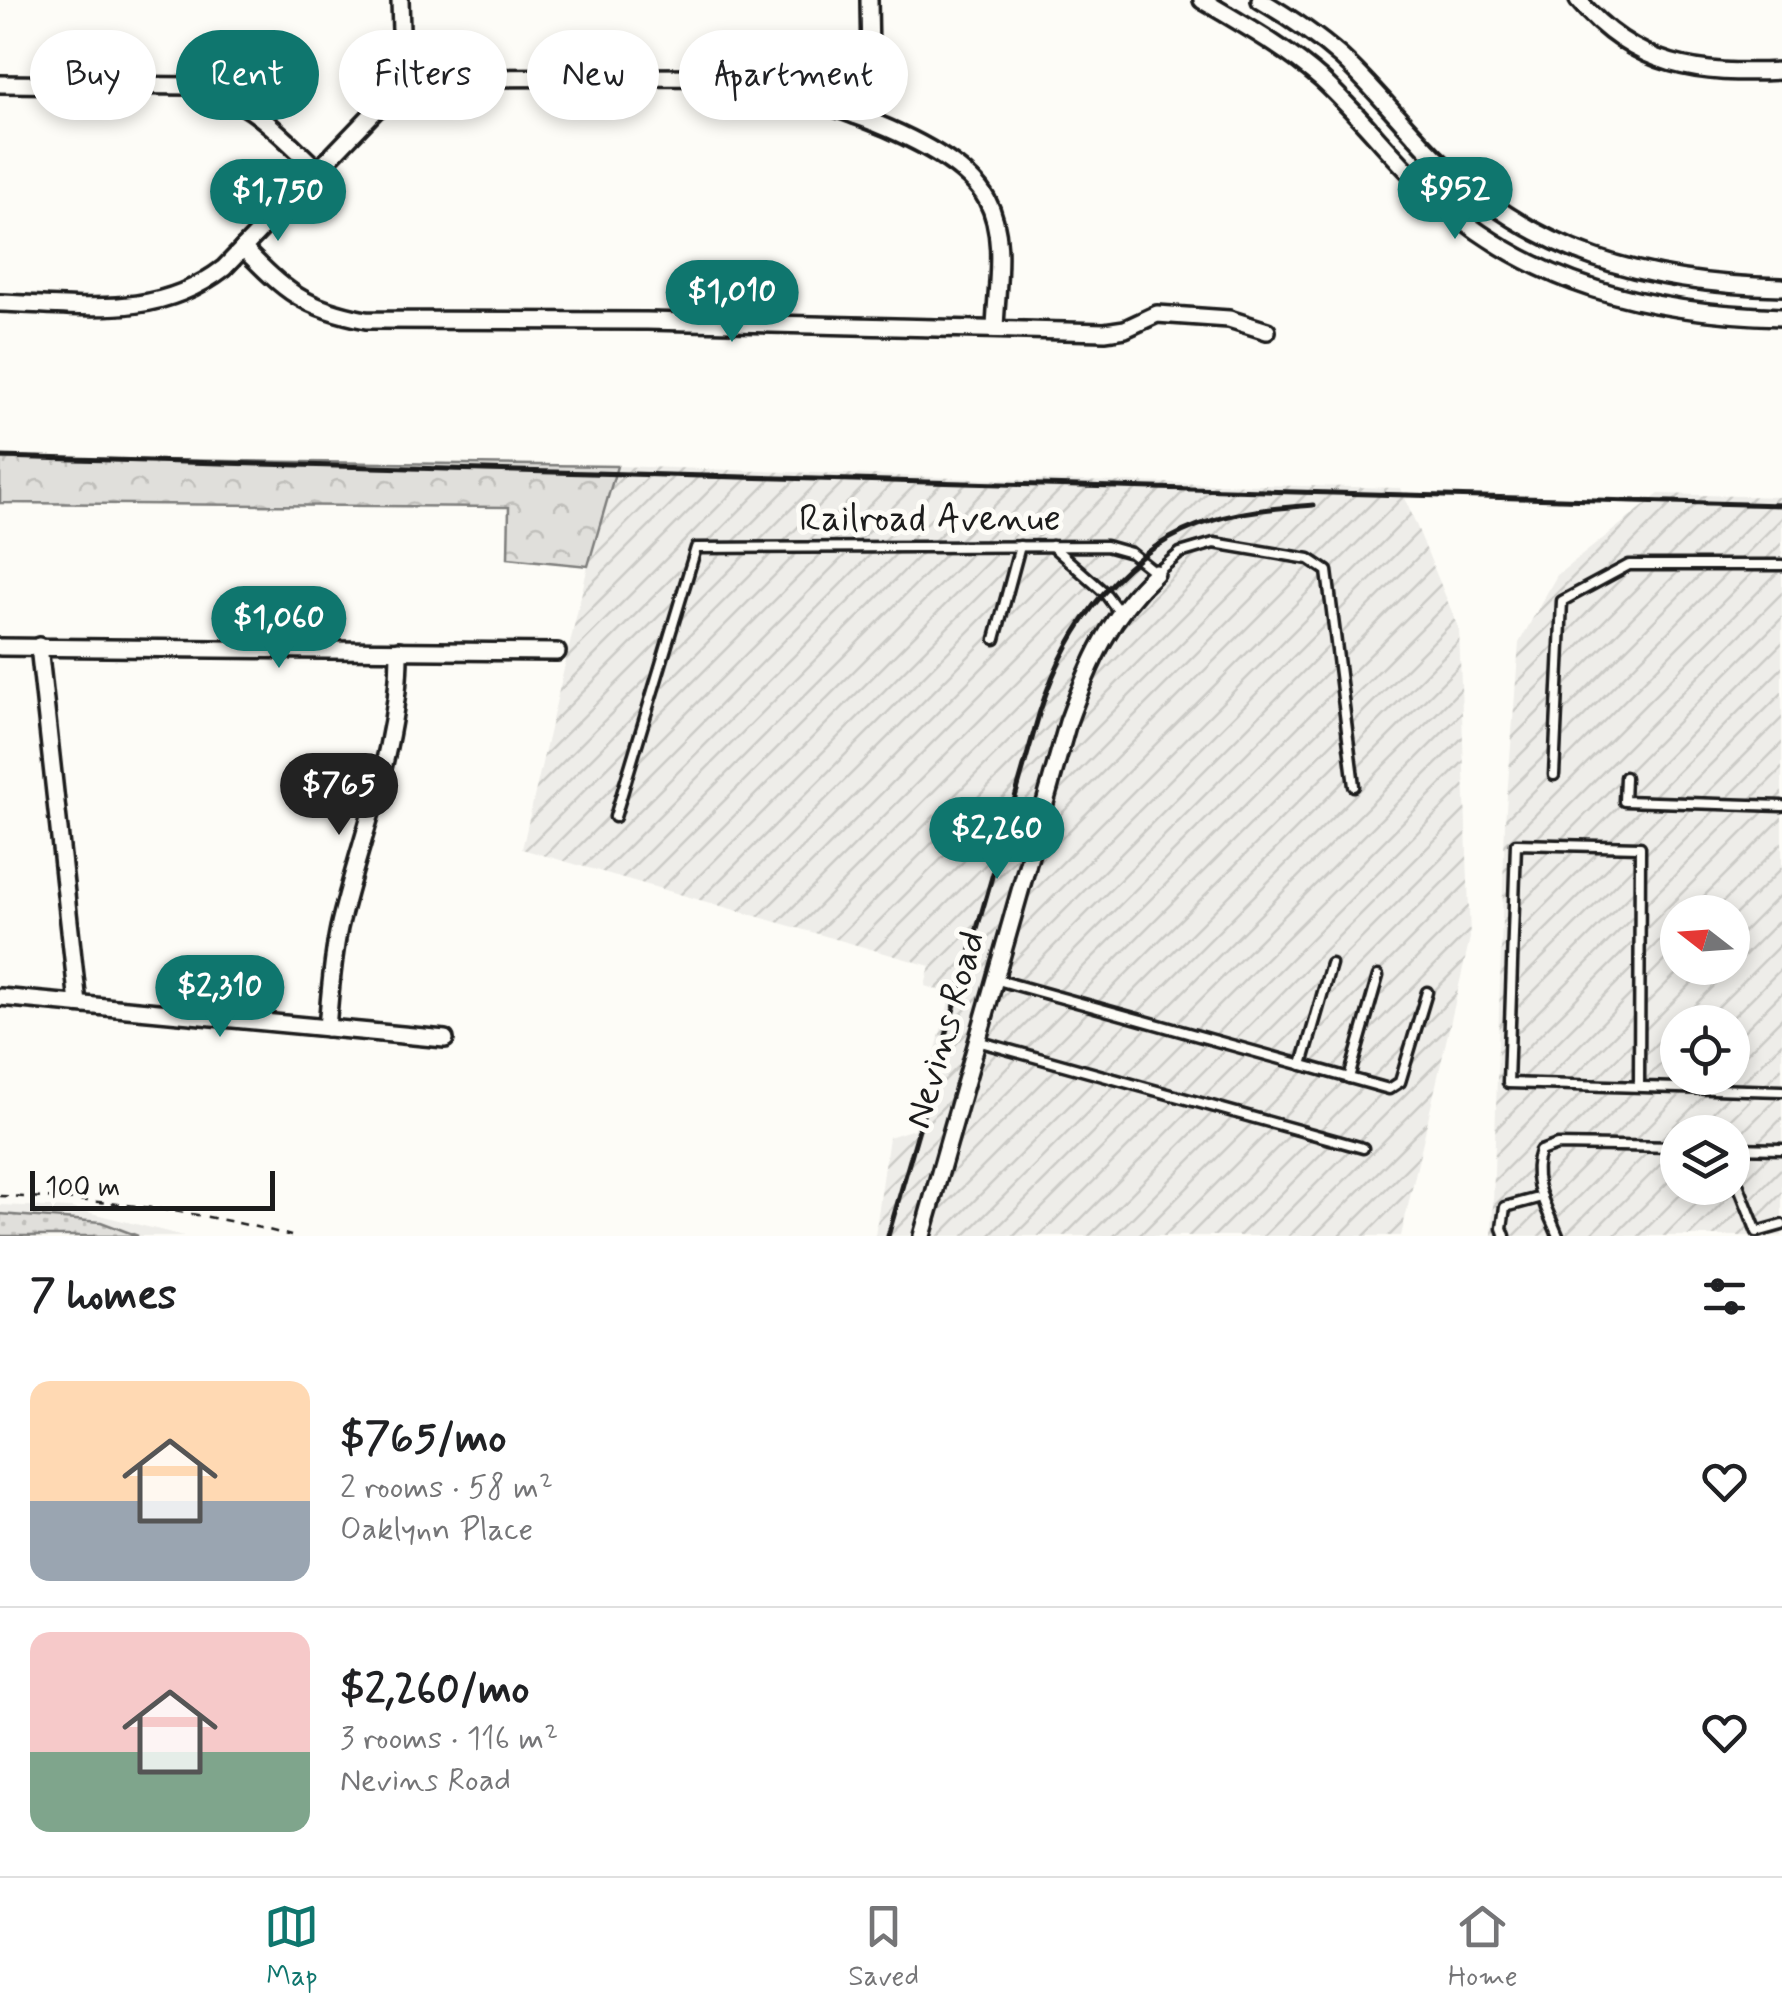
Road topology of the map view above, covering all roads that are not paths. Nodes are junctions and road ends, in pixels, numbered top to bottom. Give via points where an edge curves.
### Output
1 (400, 0) edge
2 (869, 0) edge
3 (1202, 0) edge
4 (1260, 0) edge
5 (1578, 0) edge
6 (1231, 7) edge
7 (401, 30) edge
8 (870, 30) edge
9 (1782, 72) edge
10 (679, 75) edge
11 (507, 77) edge
12 (0, 84) edge
13 (366, 120) edge
14 (867, 120) edge
15 (318, 170) junction
16 (243, 248) junction
17 (1569, 248) junction
18 (1558, 276) junction
19 (1782, 287) edge
20 (0, 303) edge
21 (1782, 317) edge
22 (995, 329) junction
23 (1267, 331) dead end
24 (1020, 546) junction
25 (1052, 546) junction
26 (1782, 566) edge
27 (1156, 572) junction
28 (1119, 612) junction
29 (994, 639) dead end
30 (39, 646) junction
31 (0, 647) edge
32 (399, 650) junction
33 (557, 652) dead end
34 (1554, 774) dead end
35 (1624, 777) dead end
36 (1354, 786) dead end
37 (1782, 806) edge
38 (615, 818) dead end
39 (1331, 964) dead end
40 (1378, 976) dead end
41 (994, 979) junction
42 (1427, 992) dead end
43 (0, 997) edge
44 (78, 1004) junction
45 (327, 1028) junction
46 (444, 1039) dead end
47 (977, 1041) junction
48 (1302, 1065) junction
49 (1349, 1078) junction
50 (1639, 1085) junction
51 (1782, 1092) edge
52 (1660, 1147) edge
53 (1363, 1148) dead end
54 (1750, 1148) edge
55 (1782, 1149) edge
56 (1542, 1197) junction
57 (1746, 1205) edge
58 (1782, 1225) edge
59 (922, 1236) edge
60 (1505, 1236) edge
61 (1558, 1236) edge

1 - 7 street
2 - 8 street
3 - 6 street
4 - 17 street via 1340,57 1476,192
5 - 9 street via 1628,43 1677,65 1728,74
6 - 18 street via 1321,79 1457,216
10 - 11 street
12 - 15 street via 214,89 250,108
13 - 15 street
14 - 22 street via 949,162 988,201 997,234
15 - 16 street
16 - 20 street via 204,284 155,303
16 - 22 street via 305,303 366,320
17 - 18 street
17 - 19 street via 1680,281
18 - 21 street via 1676,310
22 - 23 street via 1105,332 1156,314 1247,322
24 - 25 lane, Railroad Avenue
24 - 29 lane
24 - 38 lane, Railroad Avenue via 696,548
25 - 27 lane, Railroad Avenue via 1119,549
25 - 28 lane
26 - 34 lane via 1629,565 1562,601
27 - 28 street, Nevins Road
27 - 36 lane via 1180,553 1214,543 1309,559 1327,571
28 - 41 street, Nevins Road via 1095,651 1068,722
30 - 31 street
30 - 32 street
30 - 44 street
32 - 33 street
32 - 45 street via 388,744 338,932
35 - 37 lane via 1624,801
39 - 48 lane
40 - 49 lane
41 - 47 street, Nevins Road
41 - 48 lane
42 - 49 lane via 1400,1082 1389,1089
43 - 44 street
44 - 45 street
45 - 46 street
47 - 53 lane
47 - 59 street, Nevins Road
48 - 49 lane
50 - 50 lane via 1640,847 1516,844 1508,1083
50 - 51 lane
52 - 56 lane via 1547,1147 1534,1166
54 - 55 lane
56 - 60 lane via 1505,1207
56 - 61 lane
57 - 58 lane via 1757,1232

